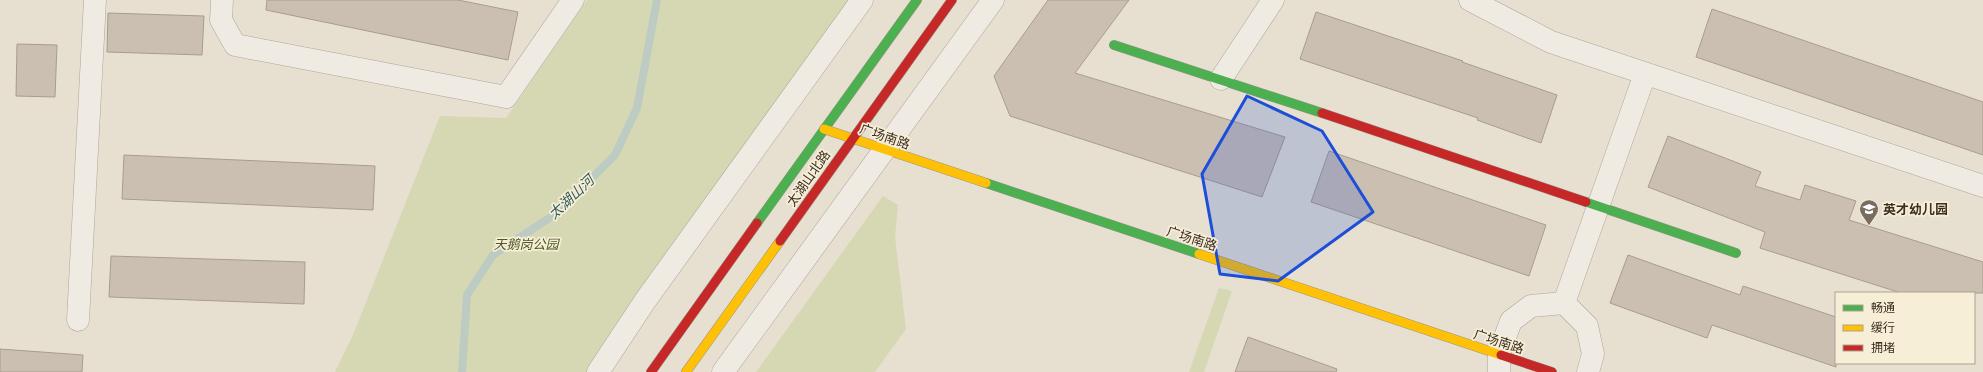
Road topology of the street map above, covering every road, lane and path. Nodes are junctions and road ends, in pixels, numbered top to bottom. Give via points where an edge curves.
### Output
1 (95, 0) edge
2 (222, 0) edge
3 (573, 0) edge
4 (862, 0) edge
5 (916, 0) edge
6 (952, 0) edge
7 (993, 0) edge
8 (1273, 0) edge
9 (1470, 0) edge
10 (1114, 45) dead end
11 (1645, 74) junction
12 (1221, 79) junction
13 (824, 129) junction
14 (852, 138) junction
15 (884, 150) junction
16 (1983, 186) edge
17 (1598, 206) junction
18 (1736, 253) dead end
19 (1564, 303) junction
20 (78, 320) dead end
21 (1499, 363) edge
22 (598, 372) edge
23 (651, 372) edge
24 (686, 372) edge
25 (723, 372) edge
26 (1552, 372) edge
27 (1588, 372) edge

1 - 20 street
2 - 3 street via 221,20 235,45 506,97
4 - 22 street via 645,301
5 - 13 street, 太湖山北路
6 - 14 street, 太湖山北路
7 - 15 street
8 - 12 street
9 - 11 street via 1551,42
10 - 12 street
11 - 16 street
11 - 17 street
12 - 17 street
13 - 14 street, 广场南路
13 - 23 street, 太湖山北路
14 - 15 street, 广场南路
14 - 24 street, 太湖山北路
15 - 21 street, 广场南路
15 - 25 street
17 - 18 street
17 - 19 street
19 - 21 street via 1531,306 1511,322
19 - 27 street via 1587,326 1593,354
21 - 26 street, 广场南路

